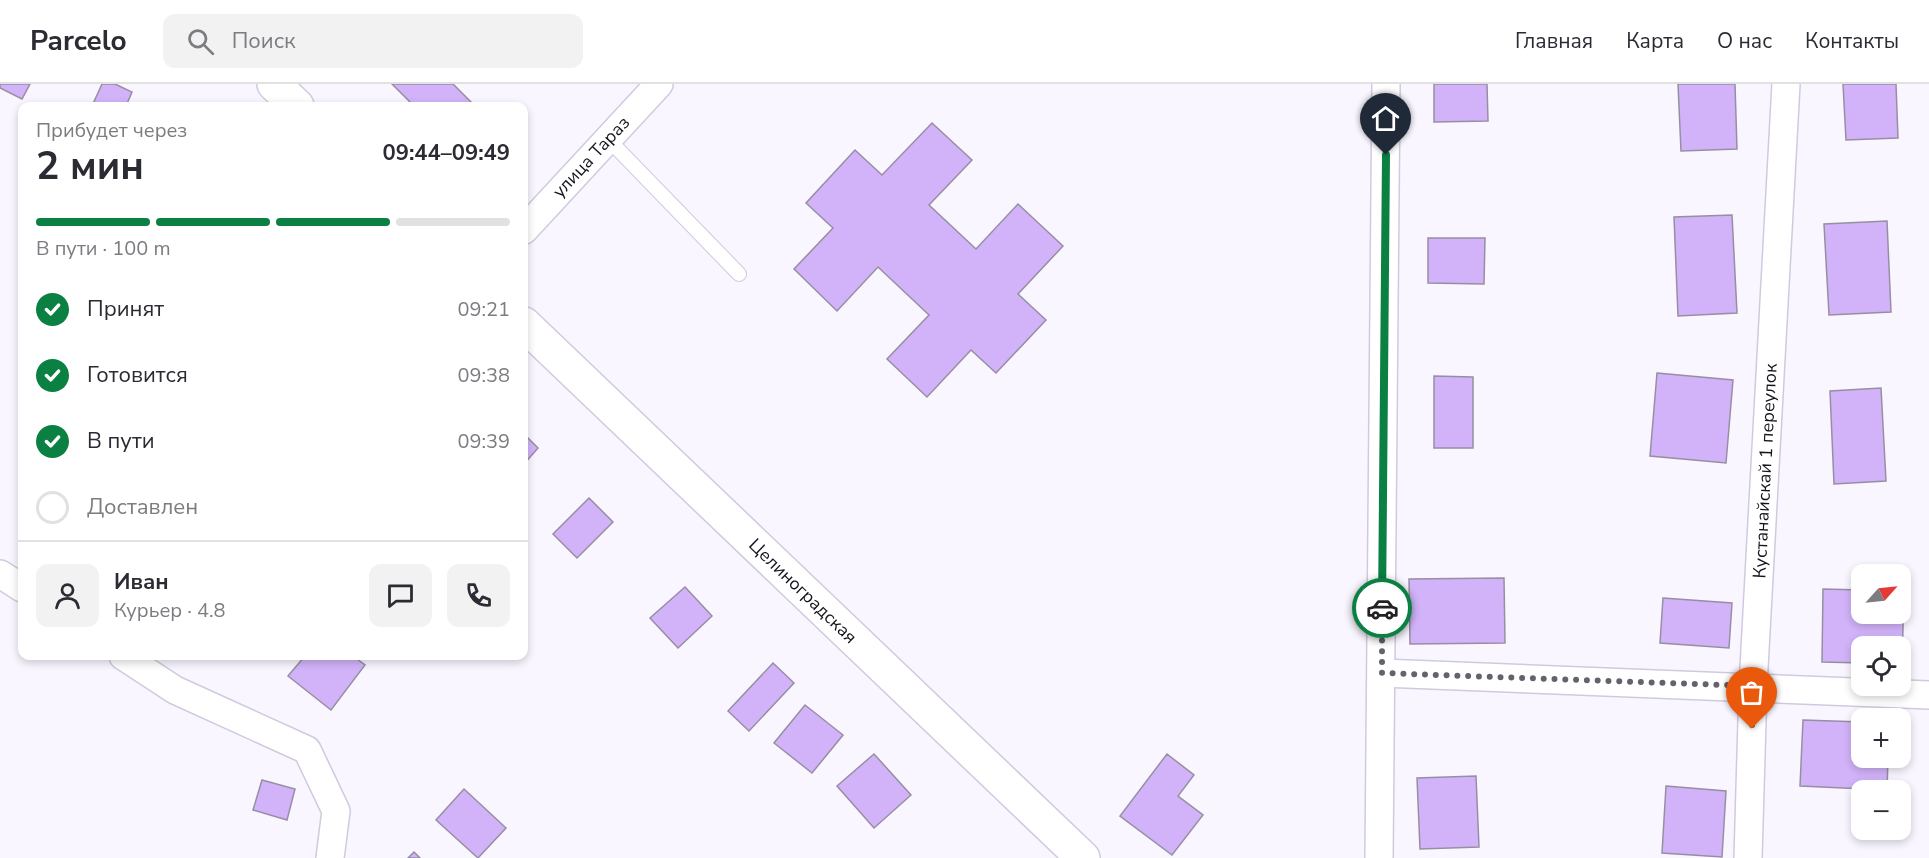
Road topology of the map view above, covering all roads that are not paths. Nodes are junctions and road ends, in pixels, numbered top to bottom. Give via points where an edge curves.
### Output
1 (274, 84) edge
2 (659, 84) edge
3 (1386, 84) edge
4 (1786, 84) edge
5 (293, 102) edge
6 (608, 139) junction
7 (528, 226) edge
8 (739, 274) dead end
9 (528, 328) edge
10 (0, 574) edge
11 (18, 585) edge
12 (129, 660) edge
13 (1382, 673) junction
14 (1753, 686) junction
15 (1929, 695) edge
16 (330, 858) edge
17 (1083, 858) edge
18 (1379, 858) edge
19 (1748, 858) edge

1 - 5 street
2 - 6 street, улица Тараз
3 - 13 street
4 - 14 street, Кустанайскай 1 переулок
6 - 7 street, улица Тараз
6 - 8 lane
9 - 17 street, Целиноградская
10 - 11 street
12 - 16 street via 175,690 307,750 336,812
13 - 14 street
13 - 18 street
14 - 15 street
14 - 19 street, Кустанайскай 1 переулок

